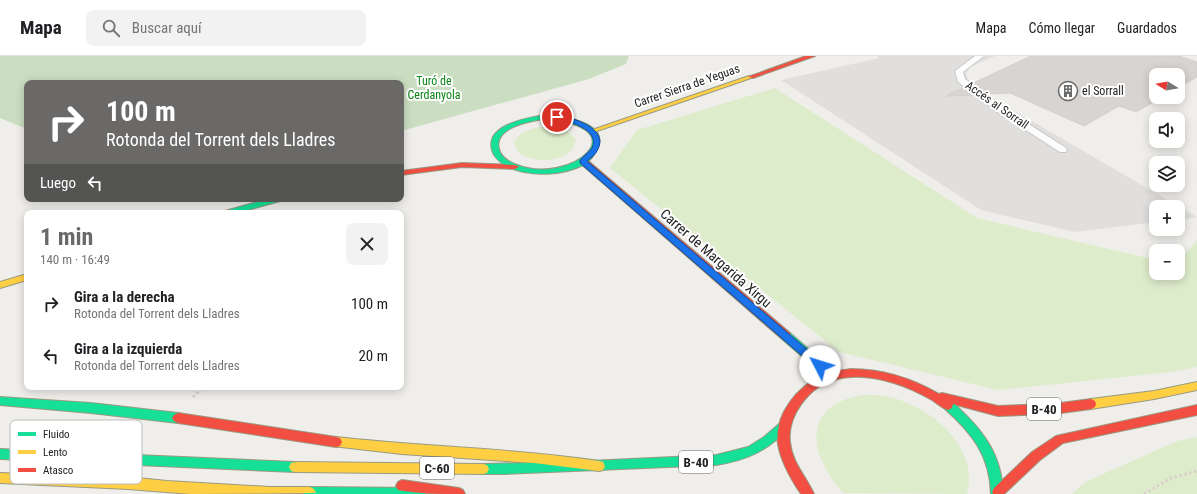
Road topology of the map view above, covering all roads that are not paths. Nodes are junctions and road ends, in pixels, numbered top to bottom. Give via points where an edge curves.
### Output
1 (812, 56) edge
2 (980, 56) edge
3 (592, 131) junction
4 (1063, 150) dead end
5 (488, 151) junction
6 (583, 161) junction
7 (462, 165) junction
8 (515, 167) junction
9 (404, 173) edge
10 (266, 202) edge
11 (238, 210) edge
12 (24, 278) edge
13 (0, 285) edge
14 (832, 376) junction
15 (1197, 386) edge
16 (934, 395) junction
17 (0, 401) edge
18 (1197, 410) edge
19 (783, 427) junction
20 (0, 454) edge
21 (10, 454) edge
22 (142, 461) edge
23 (598, 466) junction
24 (275, 467) junction
25 (344, 477) dead end
26 (0, 478) edge
27 (10, 478) edge
28 (142, 484) edge
29 (390, 484) dead end
30 (271, 492) junction
31 (998, 493) edge
32 (260, 494) edge
33 (419, 494) edge
34 (459, 494) edge
35 (808, 494) edge

1 - 3 main road, Carrer Sierra de Yeguas
2 - 4 lane, Accés al Sorrall via 959,71 961,80 1002,111
3 - 5 main road via 568,119 532,118 510,126 496,138
3 - 6 main road via 595,149
5 - 7 main road
5 - 8 main road via 497,154
6 - 8 main road via 571,167 551,171
6 - 14 main road, Carrer de Margarida Xirgu
7 - 8 main road
7 - 9 main road
10 - 11 main road
12 - 13 main road
14 - 16 main road, B-40 via 869,374 899,379
14 - 19 main road, B-40 via 802,396 790,411
15 - 16 main road, B-40 via 1154,395 1053,409 998,411
16 - 31 main road, B-40 via 960,414 980,438 994,464
17 - 23 main road via 146,414 343,443 528,455
18 - 31 main road, B-40 via 1060,439 1036,456
19 - 23 main road, B-40 via 769,441 751,451 726,458
19 - 35 main road via 786,454 798,483
20 - 21 main road, C-60
22 - 24 main road, C-60
23 - 24 main road, C-60 via 506,469
24 - 25 main road, C-60
26 - 27 main road
28 - 30 main road
29 - 34 main road, C-60
30 - 32 main road
30 - 33 main road

